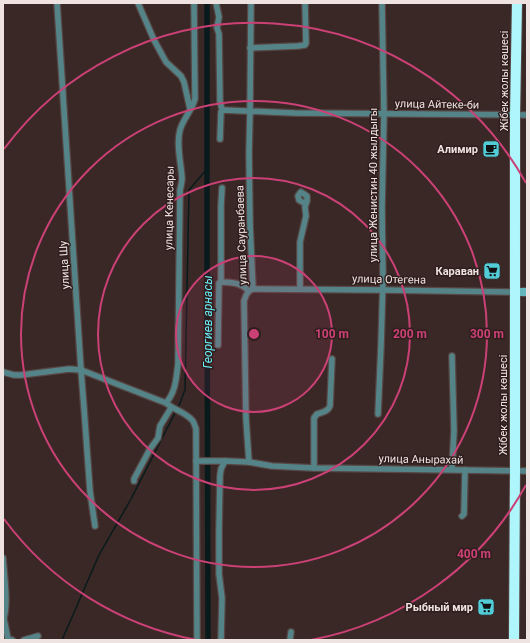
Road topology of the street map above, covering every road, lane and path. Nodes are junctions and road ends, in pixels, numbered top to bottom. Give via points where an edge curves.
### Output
1 (57, 3) edge
2 (138, 3) edge
3 (194, 3) edge
4 (216, 3) edge
5 (251, 3) edge
6 (305, 3) edge
7 (382, 3) edge
8 (516, 3) edge
9 (250, 48) junction
10 (190, 109) junction
11 (222, 110) junction
12 (250, 112) junction
13 (384, 114) junction
14 (516, 115) junction
15 (527, 115) edge
16 (220, 139) dead end
17 (222, 188) dead end
18 (306, 203) dead end
19 (221, 282) junction
20 (300, 289) junction
21 (251, 290) junction
22 (382, 290) junction
23 (516, 292) junction
24 (527, 292) edge
25 (218, 344) dead end
26 (452, 356) dead end
27 (332, 359) dead end
28 (80, 370) junction
29 (3, 372) edge
30 (166, 403) junction
31 (171, 408) junction
32 (378, 414) dead end
33 (196, 461) junction
34 (223, 461) junction
35 (249, 462) junction
36 (314, 468) junction
37 (452, 470) junction
38 (465, 470) junction
39 (515, 470) junction
40 (527, 471) edge
41 (134, 481) dead end
42 (462, 516) dead end
43 (95, 526) dead end
44 (3, 558) edge
45 (4, 620) edge
46 (291, 632) dead end
47 (38, 636) dead end
48 (12, 640) edge
49 (24, 640) edge
50 (198, 640) edge
51 (221, 640) edge
52 (290, 640) edge
53 (514, 640) edge

1 - 28 street, улица Шу
2 - 10 street via 166,62 184,82
3 - 10 street, улица Кенесары via 195,99
4 - 11 street via 219,17 217,28
5 - 9 street, улица Сауранбаева
6 - 9 street via 305,45
7 - 13 street, улица Женистин 40 жылдыгы
8 - 14 highway, Жібек жолы көшесі
9 - 12 street, улица Сауранбаева
10 - 30 street, улица Кенесары via 180,130 179,142 182,179 178,364 174,390
11 - 12 street, улица Айтеке-би
11 - 16 street
12 - 13 street, улица Айтеке-би
12 - 21 street, улица Сауранбаева
13 - 14 street, улица Айтеке-би
13 - 22 street, улица Женистин 40 жылдыгы
14 - 15 street, улица Айтеке-би
14 - 23 highway, Жібек жолы көшесі
17 - 19 street
18 - 20 street via 300,242
19 - 21 street via 240,284
19 - 25 street
20 - 21 street, улица Отегена
20 - 22 street, улица Отегена
21 - 35 street, улица Сауранбаева via 246,294 244,301
22 - 23 street, улица Отегена
22 - 32 street, улица Женистин 40 жылдыгы
23 - 24 main road, улица Отегена
23 - 39 highway, Жібек жолы көшесі
26 - 37 street
27 - 36 street via 330,406 314,418
28 - 29 street via 21,375
28 - 30 street
28 - 43 street, улица Шу
30 - 31 street
31 - 33 street via 193,421 196,429
31 - 41 street
33 - 34 street, улица Анырахай
33 - 50 street
34 - 35 street, улица Анырахай
34 - 51 street via 220,476 219,530
35 - 36 street, улица Анырахай
36 - 37 street, улица Анырахай
37 - 38 street, улица Анырахай
38 - 39 street, улица Анырахай
38 - 42 street
39 - 40 street, улица Анырахай
39 - 53 highway, Жібек жолы көшесі
44 - 45 street via 6,594
45 - 48 street via 8,639
46 - 52 street
47 - 49 street

